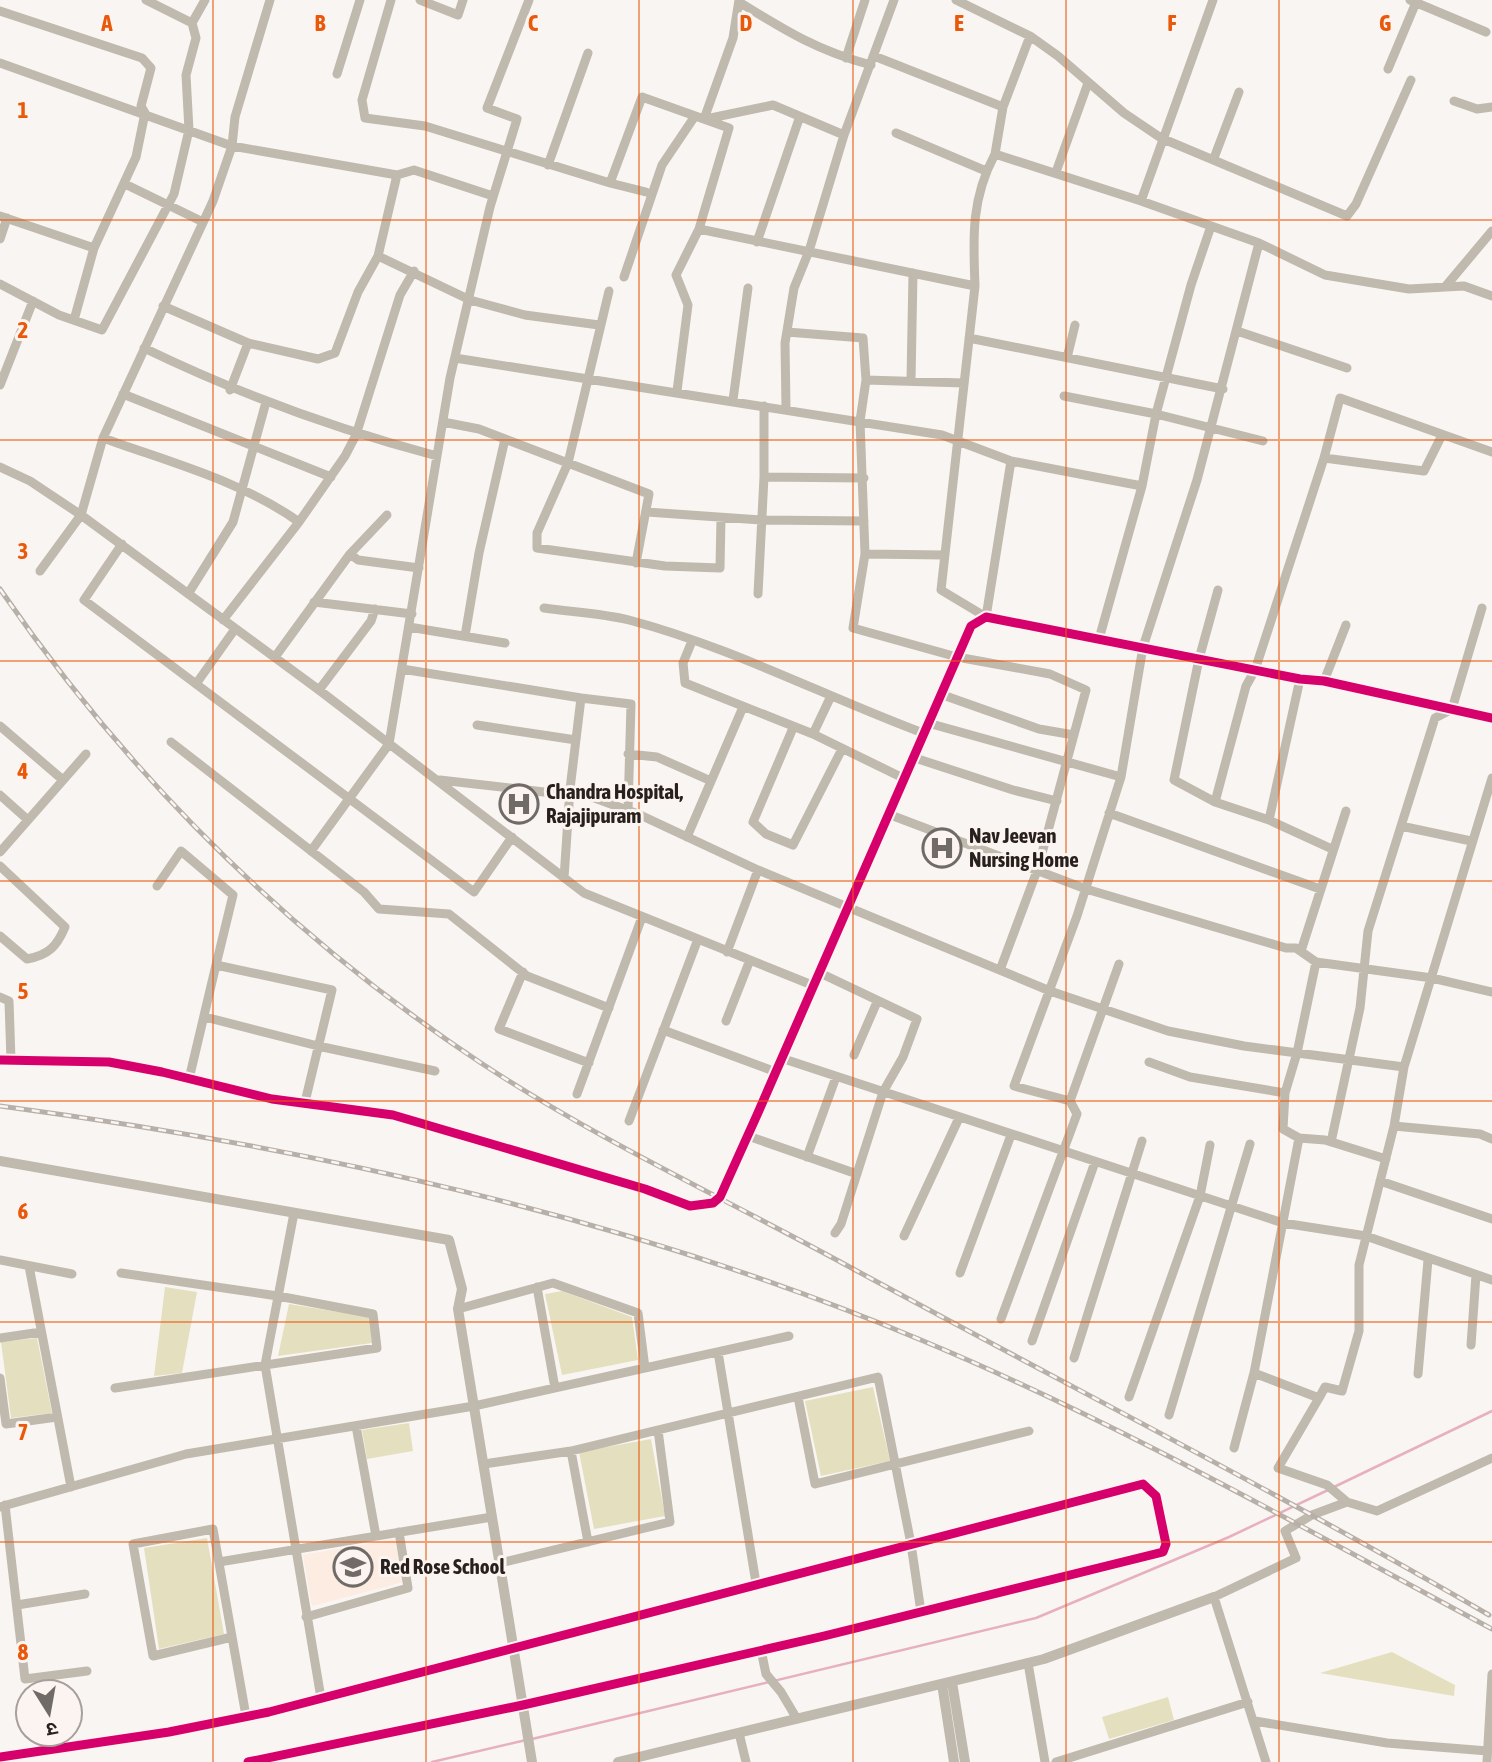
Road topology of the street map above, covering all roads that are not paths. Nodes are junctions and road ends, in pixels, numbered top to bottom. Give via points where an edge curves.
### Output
1 (146, 0) edge
2 (205, 0) edge
3 (270, 0) edge
4 (360, 0) edge
5 (391, 0) edge
6 (420, 0) edge
7 (463, 0) edge
8 (529, 0) edge
9 (865, 0) edge
10 (894, 0) edge
11 (1213, 0) edge
12 (739, 1) edge
13 (959, 1) edge
14 (1414, 1) edge
15 (0, 11) edge
16 (192, 23) junction
17 (1486, 32) dead end
18 (1030, 36) junction
19 (588, 53) dead end
20 (846, 58) junction
21 (873, 61) junction
22 (0, 63) edge
23 (1388, 69) dead end
24 (337, 74) dead end
25 (1412, 80) dead end
26 (1088, 83) junction
27 (1239, 92) dead end
28 (1454, 101) dead end
29 (1003, 107) junction
30 (1492, 107) edge
31 (145, 113) junction
32 (700, 117) junction
33 (799, 119) junction
34 (189, 130) junction
35 (896, 133) dead end
36 (845, 135) junction
37 (1161, 138) junction
38 (232, 146) junction
39 (507, 152) junction
40 (995, 154) junction
41 (1214, 158) junction
42 (548, 165) junction
43 (986, 171) junction
44 (1056, 172) junction
45 (397, 175) junction
46 (610, 183) junction
47 (125, 184) junction
48 (646, 192) dead end
49 (493, 196) junction
50 (1141, 201) junction
51 (168, 206) junction
52 (4, 217) edge
53 (203, 222) junction
54 (1211, 226) junction
55 (699, 229) junction
56 (1492, 231) edge
57 (0, 239) edge
58 (757, 242) junction
59 (1259, 243) junction
60 (94, 248) junction
61 (809, 251) junction
62 (378, 256) junction
63 (414, 271) junction
64 (913, 273) junction
65 (624, 278) dead end
66 (0, 284) edge
67 (975, 286) junction
68 (1446, 287) junction
69 (748, 288) dead end
70 (609, 291) dead end
71 (1492, 296) edge
72 (470, 300) junction
73 (33, 301) junction
74 (163, 306) junction
75 (74, 320) junction
76 (599, 325) junction
77 (1075, 325) dead end
78 (1237, 331) junction
79 (788, 332) junction
80 (969, 338) junction
81 (248, 343) junction
82 (144, 348) junction
83 (454, 358) junction
84 (1067, 358) junction
85 (1347, 368) dead end
86 (1166, 377) junction
87 (587, 378) junction
88 (866, 380) junction
89 (911, 380) junction
90 (964, 383) junction
91 (0, 385) edge
92 (1223, 389) junction
93 (230, 390) junction
94 (677, 391) junction
95 (123, 394) junction
96 (1064, 396) dead end
97 (733, 400) junction
98 (266, 402) junction
99 (764, 406) junction
100 (786, 409) junction
101 (1156, 414) junction
102 (860, 421) junction
103 (443, 422) junction
104 (1212, 428) junction
105 (356, 435) junction
106 (1442, 435) junction
107 (103, 438) junction
108 (505, 439) junction
109 (1263, 441) dead end
110 (957, 442) junction
111 (254, 448) junction
112 (1492, 452) edge
113 (437, 456) junction
114 (1324, 458) junction
115 (1011, 461) junction
116 (568, 463) junction
117 (0, 467) edge
118 (331, 477) junction
119 (764, 478) junction
120 (864, 478) junction
121 (1142, 486) junction
122 (244, 490) junction
123 (647, 512) junction
124 (81, 515) junction
125 (387, 515) dead end
126 (721, 518) junction
127 (761, 520) junction
128 (864, 521) junction
129 (299, 522) junction
130 (122, 544) junction
131 (351, 554) junction
132 (865, 554) junction
133 (944, 555) junction
134 (636, 563) junction
135 (419, 568) junction
136 (40, 571) dead end
137 (1218, 590) dead end
138 (188, 594) junction
139 (758, 594) dead end
140 (314, 602) junction
141 (375, 608) junction
142 (544, 608) dead end
143 (1482, 608) dead end
144 (412, 614) junction
145 (986, 617) junction
146 (223, 620) junction
147 (1346, 625) dead end
148 (409, 627) junction
149 (235, 629) junction
150 (465, 636) junction
151 (1099, 639) junction
152 (692, 641) junction
153 (505, 643) dead end
154 (1143, 647) junction
155 (275, 657) junction
156 (957, 657) junction
157 (1199, 659) junction
158 (402, 669) junction
159 (1255, 670) junction
160 (1300, 679) junction
161 (1324, 681) junction
162 (196, 684) junction
163 (319, 690) junction
164 (940, 694) junction
165 (831, 696) junction
166 (581, 698) junction
167 (743, 707) junction
168 (1452, 709) junction
169 (1492, 718) edge
170 (477, 725) dead end
171 (0, 726) edge
172 (793, 728) junction
173 (925, 728) junction
174 (813, 734) junction
175 (1074, 735) junction
176 (576, 740) junction
177 (171, 742) dead end
178 (389, 744) junction
179 (842, 749) junction
180 (86, 754) dead end
181 (628, 754) junction
182 (912, 757) junction
183 (1068, 761) junction
184 (1121, 777) junction
185 (903, 778) junction
186 (1492, 778) edge
187 (63, 780) junction
188 (436, 780) junction
189 (711, 782) junction
190 (570, 792) junction
191 (0, 795) edge
192 (349, 799) junction
193 (1057, 801) junction
194 (1215, 802) junction
195 (628, 811) junction
196 (1346, 811) dead end
197 (1110, 813) junction
198 (888, 814) junction
199 (28, 820) junction
200 (1269, 820) junction
201 (1401, 826) junction
202 (512, 837) junction
203 (687, 837) junction
204 (1471, 841) junction
205 (1332, 849) junction
206 (311, 851) junction
207 (0, 852) edge
208 (0, 866) edge
209 (1038, 868) junction
210 (758, 870) junction
211 (564, 878) junction
212 (157, 886) dead end
213 (1320, 888) junction
214 (1086, 889) junction
215 (846, 906) junction
216 (642, 917) junction
217 (0, 936) edge
218 (698, 939) junction
219 (1301, 951) junction
220 (727, 952) junction
221 (750, 960) junction
222 (1316, 962) junction
223 (1119, 964) dead end
224 (216, 965) junction
225 (1363, 968) junction
226 (1000, 970) junction
227 (523, 972) junction
228 (817, 972) junction
229 (1432, 978) junction
230 (812, 985) junction
231 (1049, 991) junction
232 (1492, 992) edge
233 (0, 997) edge
234 (877, 1002) junction
235 (609, 1008) junction
236 (1103, 1009) junction
237 (205, 1017) junction
238 (726, 1021) dead end
239 (663, 1030) junction
240 (318, 1046) junction
241 (1297, 1053) junction
242 (854, 1055) dead end
243 (781, 1058) junction
244 (1348, 1059) junction
245 (5, 1060) edge
246 (1149, 1062) dead end
247 (589, 1063) junction
248 (1404, 1066) junction
249 (435, 1071) dead end
250 (776, 1072) junction
251 (836, 1077) junction
252 (189, 1079) junction
253 (883, 1092) junction
254 (1285, 1093) junction
255 (577, 1094) dead end
256 (1070, 1101) junction
257 (305, 1102) junction
258 (959, 1118) junction
259 (629, 1121) dead end
260 (1394, 1126) junction
261 (1011, 1135) junction
262 (748, 1136) junction
263 (1299, 1138) junction
264 (1492, 1139) edge
265 (1142, 1141) dead end
266 (1331, 1142) junction
267 (1250, 1144) dead end
268 (1210, 1145) dead end
269 (1061, 1151) junction
270 (807, 1157) junction
271 (1386, 1159) junction
272 (0, 1161) edge
273 (1095, 1162) junction
274 (857, 1174) junction
275 (1132, 1174) junction
276 (1380, 1181) junction
277 (1200, 1196) junction
278 (1234, 1207) junction
279 (294, 1213) junction
280 (1492, 1219) edge
281 (1280, 1222) junction
282 (835, 1233) dead end
283 (904, 1236) dead end
284 (1366, 1236) junction
285 (0, 1260) edge
286 (1428, 1260) junction
287 (29, 1266) junction
288 (121, 1273) dead end
289 (960, 1273) dead end
290 (72, 1274) dead end
291 (1476, 1275) junction
292 (1492, 1280) edge
293 (537, 1287) junction
294 (278, 1296) junction
295 (458, 1309) junction
296 (1001, 1319) dead end
297 (41, 1332) junction
298 (789, 1336) dead end
299 (0, 1338) edge
300 (1032, 1341) dead end
301 (1471, 1345) dead end
302 (718, 1352) junction
303 (1074, 1358) dead end
304 (265, 1365) junction
305 (645, 1368) junction
306 (1254, 1373) junction
307 (1418, 1374) dead end
308 (0, 1378) edge
309 (116, 1388) dead end
310 (555, 1388) junction
311 (798, 1396) junction
312 (1129, 1397) dead end
313 (1319, 1398) junction
314 (474, 1406) junction
315 (728, 1413) junction
316 (1169, 1415) dead end
317 (58, 1417) junction
318 (356, 1426) junction
319 (658, 1430) junction
320 (1028, 1431) dead end
321 (275, 1439) junction
322 (1234, 1448) dead end
323 (571, 1451) junction
324 (1492, 1458) edge
325 (484, 1464) junction
326 (895, 1464) junction
327 (71, 1487) junction
328 (1347, 1502) junction
329 (2, 1506) edge
330 (492, 1517) junction
331 (399, 1532) junction
332 (376, 1536) junction
333 (588, 1542) junction
334 (911, 1544) junction
335 (295, 1549) junction
336 (219, 1562) junction
337 (500, 1563) junction
338 (756, 1583) junction
339 (85, 1594) dead end
340 (1214, 1597) junction
341 (17, 1605) junction
342 (921, 1612) junction
343 (306, 1617) junction
344 (232, 1637) junction
345 (514, 1647) junction
346 (761, 1650) junction
347 (1028, 1663) junction
348 (87, 1671) dead end
349 (1492, 1674) edge
350 (947, 1683) junction
351 (321, 1698) junction
352 (1248, 1702) junction
353 (523, 1705) junction
354 (246, 1716) junction
355 (797, 1719) junction
356 (1255, 1721) junction
357 (739, 1733) junction
358 (1488, 1751) junction
359 (0, 1757) edge
360 (532, 1757) edge
361 (248, 1762) edge
362 (618, 1762) edge
363 (746, 1762) edge
364 (954, 1762) edge
365 (965, 1762) edge
366 (1045, 1762) edge
367 (1056, 1762) edge
368 (1266, 1762) edge
369 (1487, 1762) edge

1 - 16 street
2 - 16 street
3 - 38 street via 235,117
4 - 24 street
5 - 39 street via 362,100 365,118 425,126
6 - 7 street via 458,15
8 - 39 street via 487,108 517,119
9 - 20 street
10 - 21 street
11 - 37 street
12 - 20 street via 801,40
12 - 32 street via 733,38
13 - 18 street
14 - 17 street
14 - 23 street
15 - 31 street via 142,58 151,68 141,106
16 - 34 street via 196,38 186,75
18 - 26 street
18 - 29 street
19 - 42 street
20 - 21 street
21 - 29 street
21 - 36 street
22 - 31 street
25 - 41 street via 1347,216
26 - 37 street
26 - 44 street
27 - 41 street
28 - 30 street via 1477,109
29 - 40 street
31 - 34 street
31 - 47 street via 136,158
32 - 33 street via 772,105
32 - 46 street via 642,97
32 - 55 street via 729,128
32 - 65 street via 662,165
33 - 36 street
33 - 58 street
34 - 38 street
34 - 51 street
35 - 43 street
36 - 61 street
37 - 41 street
37 - 50 street
38 - 45 street
38 - 53 street
39 - 42 street
39 - 49 street
40 - 43 street
40 - 44 street
42 - 46 street
43 - 67 street via 973,226
44 - 50 street
45 - 49 street via 414,170
45 - 62 street
46 - 48 street
47 - 51 street
47 - 60 street
49 - 72 street
50 - 54 street
51 - 53 street
51 - 75 street via 102,330
52 - 57 street
52 - 60 street
53 - 74 street
54 - 59 street
54 - 86 street
55 - 58 street
55 - 94 street via 676,275 688,305
56 - 68 street
58 - 61 street
59 - 68 street via 1325,275 1409,289
59 - 78 street
60 - 75 street
61 - 64 street
61 - 79 street via 794,288
62 - 63 street
62 - 81 street via 358,292 335,353 318,359
63 - 72 street
63 - 105 street via 400,295
64 - 67 street
64 - 89 street
66 - 73 street
67 - 80 street
68 - 71 street via 1464,286
69 - 97 street
70 - 76 street
72 - 76 street via 525,315
72 - 83 street
73 - 75 street
73 - 91 street
74 - 81 street
74 - 82 street
76 - 87 street
77 - 84 street
78 - 85 street
78 - 92 street
79 - 88 street via 861,337
79 - 100 street
80 - 84 street
80 - 90 street
81 - 93 street
82 - 93 street
82 - 95 street
83 - 87 street
83 - 103 street
84 - 86 street
86 - 92 street
86 - 101 street
87 - 94 street
87 - 116 street
88 - 89 street
88 - 102 street
89 - 90 street
90 - 110 street
92 - 104 street
93 - 98 street
94 - 97 street
95 - 107 street
95 - 111 street
96 - 101 street
97 - 99 street
98 - 105 street
98 - 111 street
99 - 100 street
99 - 119 street
100 - 102 street
101 - 104 street
101 - 121 street
102 - 110 street via 942,435
102 - 120 street
103 - 108 street
103 - 113 street
104 - 109 street
104 - 154 street
105 - 113 street
105 - 118 street
106 - 112 street
106 - 114 street via 1424,471
106 - 114 street via 1340,398
107 - 122 street
107 - 124 street
108 - 116 street
108 - 150 street
110 - 115 street
110 - 133 street
111 - 118 street
111 - 122 street
113 - 135 street
114 - 159 street
115 - 121 street
115 - 145 street
116 - 123 street via 649,494
116 - 134 street via 537,533 537,548
117 - 124 street
118 - 129 street
119 - 120 street
119 - 127 street
120 - 128 street
121 - 151 street
122 - 129 street
122 - 138 street via 233,522
123 - 126 street
123 - 134 street
124 - 130 street
124 - 136 street
125 - 131 street
126 - 127 street
126 - 134 street via 720,568
127 - 128 street
127 - 139 street
128 - 132 street
129 - 146 street
130 - 138 street
130 - 162 street via 84,600
131 - 135 street
131 - 140 street
132 - 133 street
132 - 156 street via 853,628
133 - 145 street via 941,590
135 - 144 street
137 - 157 street
138 - 146 street
140 - 141 street
140 - 155 street
141 - 144 street
141 - 163 street via 371,621
142 - 152 street via 627,620
143 - 168 street
144 - 148 street
145 - 151 street
145 - 156 street via 971,626
146 - 149 street
147 - 161 street
148 - 150 street
148 - 158 street
149 - 155 street
149 - 162 street
150 - 153 street
151 - 154 street
152 - 165 street via 773,669
152 - 167 street via 683,663 685,682
154 - 157 street
154 - 184 street
155 - 163 street
156 - 164 street
156 - 175 street via 1050,674 1086,690
157 - 159 street
157 - 194 street via 1174,780
158 - 166 street
158 - 178 street
159 - 160 street
159 - 194 street via 1245,687
160 - 161 street
160 - 200 street
161 - 168 street
162 - 192 street
163 - 178 street
164 - 173 street
164 - 175 street via 1039,729
165 - 173 street
165 - 174 street
166 - 176 street
166 - 181 street via 631,704
167 - 172 street
167 - 189 street
168 - 169 street
168 - 201 street via 1435,718
170 - 176 street
171 - 187 street
172 - 174 street
172 - 179 street via 752,822 766,834 793,845
173 - 182 street
173 - 183 street
174 - 179 street
175 - 183 street
176 - 190 street
177 - 206 street
178 - 188 street
178 - 192 street
179 - 185 street
180 - 187 street
181 - 189 street via 657,757
181 - 195 street
182 - 185 street
182 - 193 street
183 - 184 street
183 - 193 street
184 - 197 street
185 - 198 street
186 - 204 street
187 - 199 street
188 - 190 street
188 - 202 street
189 - 203 street
190 - 195 street
190 - 211 street
191 - 199 street
192 - 202 street via 474,892
192 - 206 street
193 - 209 street
194 - 200 street
195 - 203 street
196 - 205 street
197 - 213 street
197 - 214 street
198 - 209 street
198 - 215 street
199 - 207 street
200 - 205 street
201 - 204 street
201 - 225 street via 1368,931
202 - 211 street
203 - 210 street
204 - 229 street
205 - 213 street
206 - 227 street via 379,909 449,914
208 - 217 street via 65,927 58,945 27,959
209 - 214 street
209 - 226 street
210 - 215 street
210 - 220 street
211 - 216 street via 584,894
212 - 224 street via 181,852 233,895
213 - 219 street
214 - 219 street
214 - 231 street
215 - 226 street
215 - 228 street
216 - 218 street
216 - 235 street
218 - 220 street
218 - 239 street
219 - 222 street
220 - 221 street
221 - 230 street
221 - 238 street
222 - 225 street
222 - 241 street
223 - 236 street
224 - 237 street
224 - 240 street via 332,990
225 - 229 street
225 - 244 street via 1360,1008
226 - 231 street
227 - 235 street
227 - 247 street via 499,1029
228 - 230 street
228 - 234 street
229 - 232 street
229 - 248 street
230 - 243 street
231 - 236 street
231 - 256 street via 1014,1086
233 - 245 street via 9,1001
234 - 242 street
234 - 253 street via 917,1019 904,1057
235 - 247 street
236 - 241 street via 1168,1031
236 - 256 street
237 - 240 street
237 - 252 street
239 - 250 street
239 - 259 street
240 - 249 street
240 - 257 street
241 - 244 street
241 - 254 street
243 - 250 street
243 - 251 street
244 - 248 street
244 - 266 street
245 - 252 street via 109,1062
246 - 254 street via 1190,1077
247 - 255 street
248 - 260 street
250 - 262 street
251 - 253 street
251 - 270 street
252 - 257 street via 272,1100
253 - 258 street
253 - 274 street
254 - 263 street via 1283,1129
256 - 269 street via 1077,1114
257 - 262 street via 393,1115 690,1206 713,1203 720,1197
258 - 261 street
258 - 283 street
260 - 264 street
260 - 271 street
261 - 269 street
261 - 289 street
262 - 270 street
263 - 266 street
263 - 281 street
265 - 275 street
266 - 271 street
267 - 278 street
268 - 277 street
269 - 273 street
269 - 296 street
270 - 274 street
271 - 276 street
272 - 279 street
273 - 275 street
273 - 300 street
274 - 282 street
275 - 277 street
275 - 303 street
276 - 280 street
276 - 284 street
277 - 278 street
277 - 312 street
278 - 281 street
278 - 316 street
279 - 294 street
279 - 295 street via 444,1237 452,1247 462,1289
281 - 284 street
281 - 306 street
284 - 286 street
284 - 313 street via 1359,1265 1359,1331 1342,1391 1325,1387
285 - 287 street
286 - 291 street
286 - 307 street
287 - 290 street
287 - 297 street
288 - 294 street
291 - 292 street
291 - 301 street
293 - 295 street
293 - 305 street via 553,1283 638,1312
293 - 310 street
294 - 304 street
294 - 304 street via 373,1314 377,1348
295 - 314 street
297 - 299 street
297 - 317 street
298 - 302 street
302 - 305 street
302 - 315 street
304 - 309 street
304 - 321 street
305 - 310 street
306 - 313 street
306 - 322 street
308 - 317 street via 6,1424
310 - 314 street
311 - 315 street
311 - 326 street via 878,1377
311 - 326 street via 815,1484
313 - 328 street via 1278,1468 1327,1485
314 - 318 street
314 - 325 street
315 - 319 street
315 - 338 street
317 - 327 street
318 - 321 street
318 - 332 street
319 - 323 street
319 - 333 street via 670,1522
320 - 326 street
321 - 327 street via 186,1454
321 - 335 street
323 - 325 street
323 - 333 street
324 - 328 street via 1377,1511
325 - 330 street
326 - 334 street
327 - 329 street
328 - 340 street via 1285,1531 1296,1558
329 - 341 street
330 - 331 street
330 - 337 street
331 - 332 street
331 - 343 street via 408,1588
332 - 335 street
333 - 337 street
334 - 338 street
334 - 342 street
334 - 342 street via 1143,1484 1156,1496 1166,1544 1163,1552
335 - 336 street
335 - 343 street
336 - 344 street
336 - 344 street via 213,1530 132,1544 153,1656
337 - 345 street
338 - 345 street
339 - 341 street
340 - 347 street
340 - 352 street
341 - 348 street via 25,1679
342 - 346 street
343 - 351 street
344 - 354 street
345 - 351 street
345 - 353 street
346 - 353 street
346 - 355 street via 766,1674
347 - 350 street
347 - 366 street
349 - 358 street
350 - 355 street
350 - 364 street
350 - 365 street
351 - 354 street
352 - 356 street
352 - 367 street
353 - 360 street
353 - 361 street
354 - 359 street
355 - 357 street
356 - 358 street via 1387,1744
356 - 368 street
357 - 362 street
357 - 363 street
358 - 369 street

